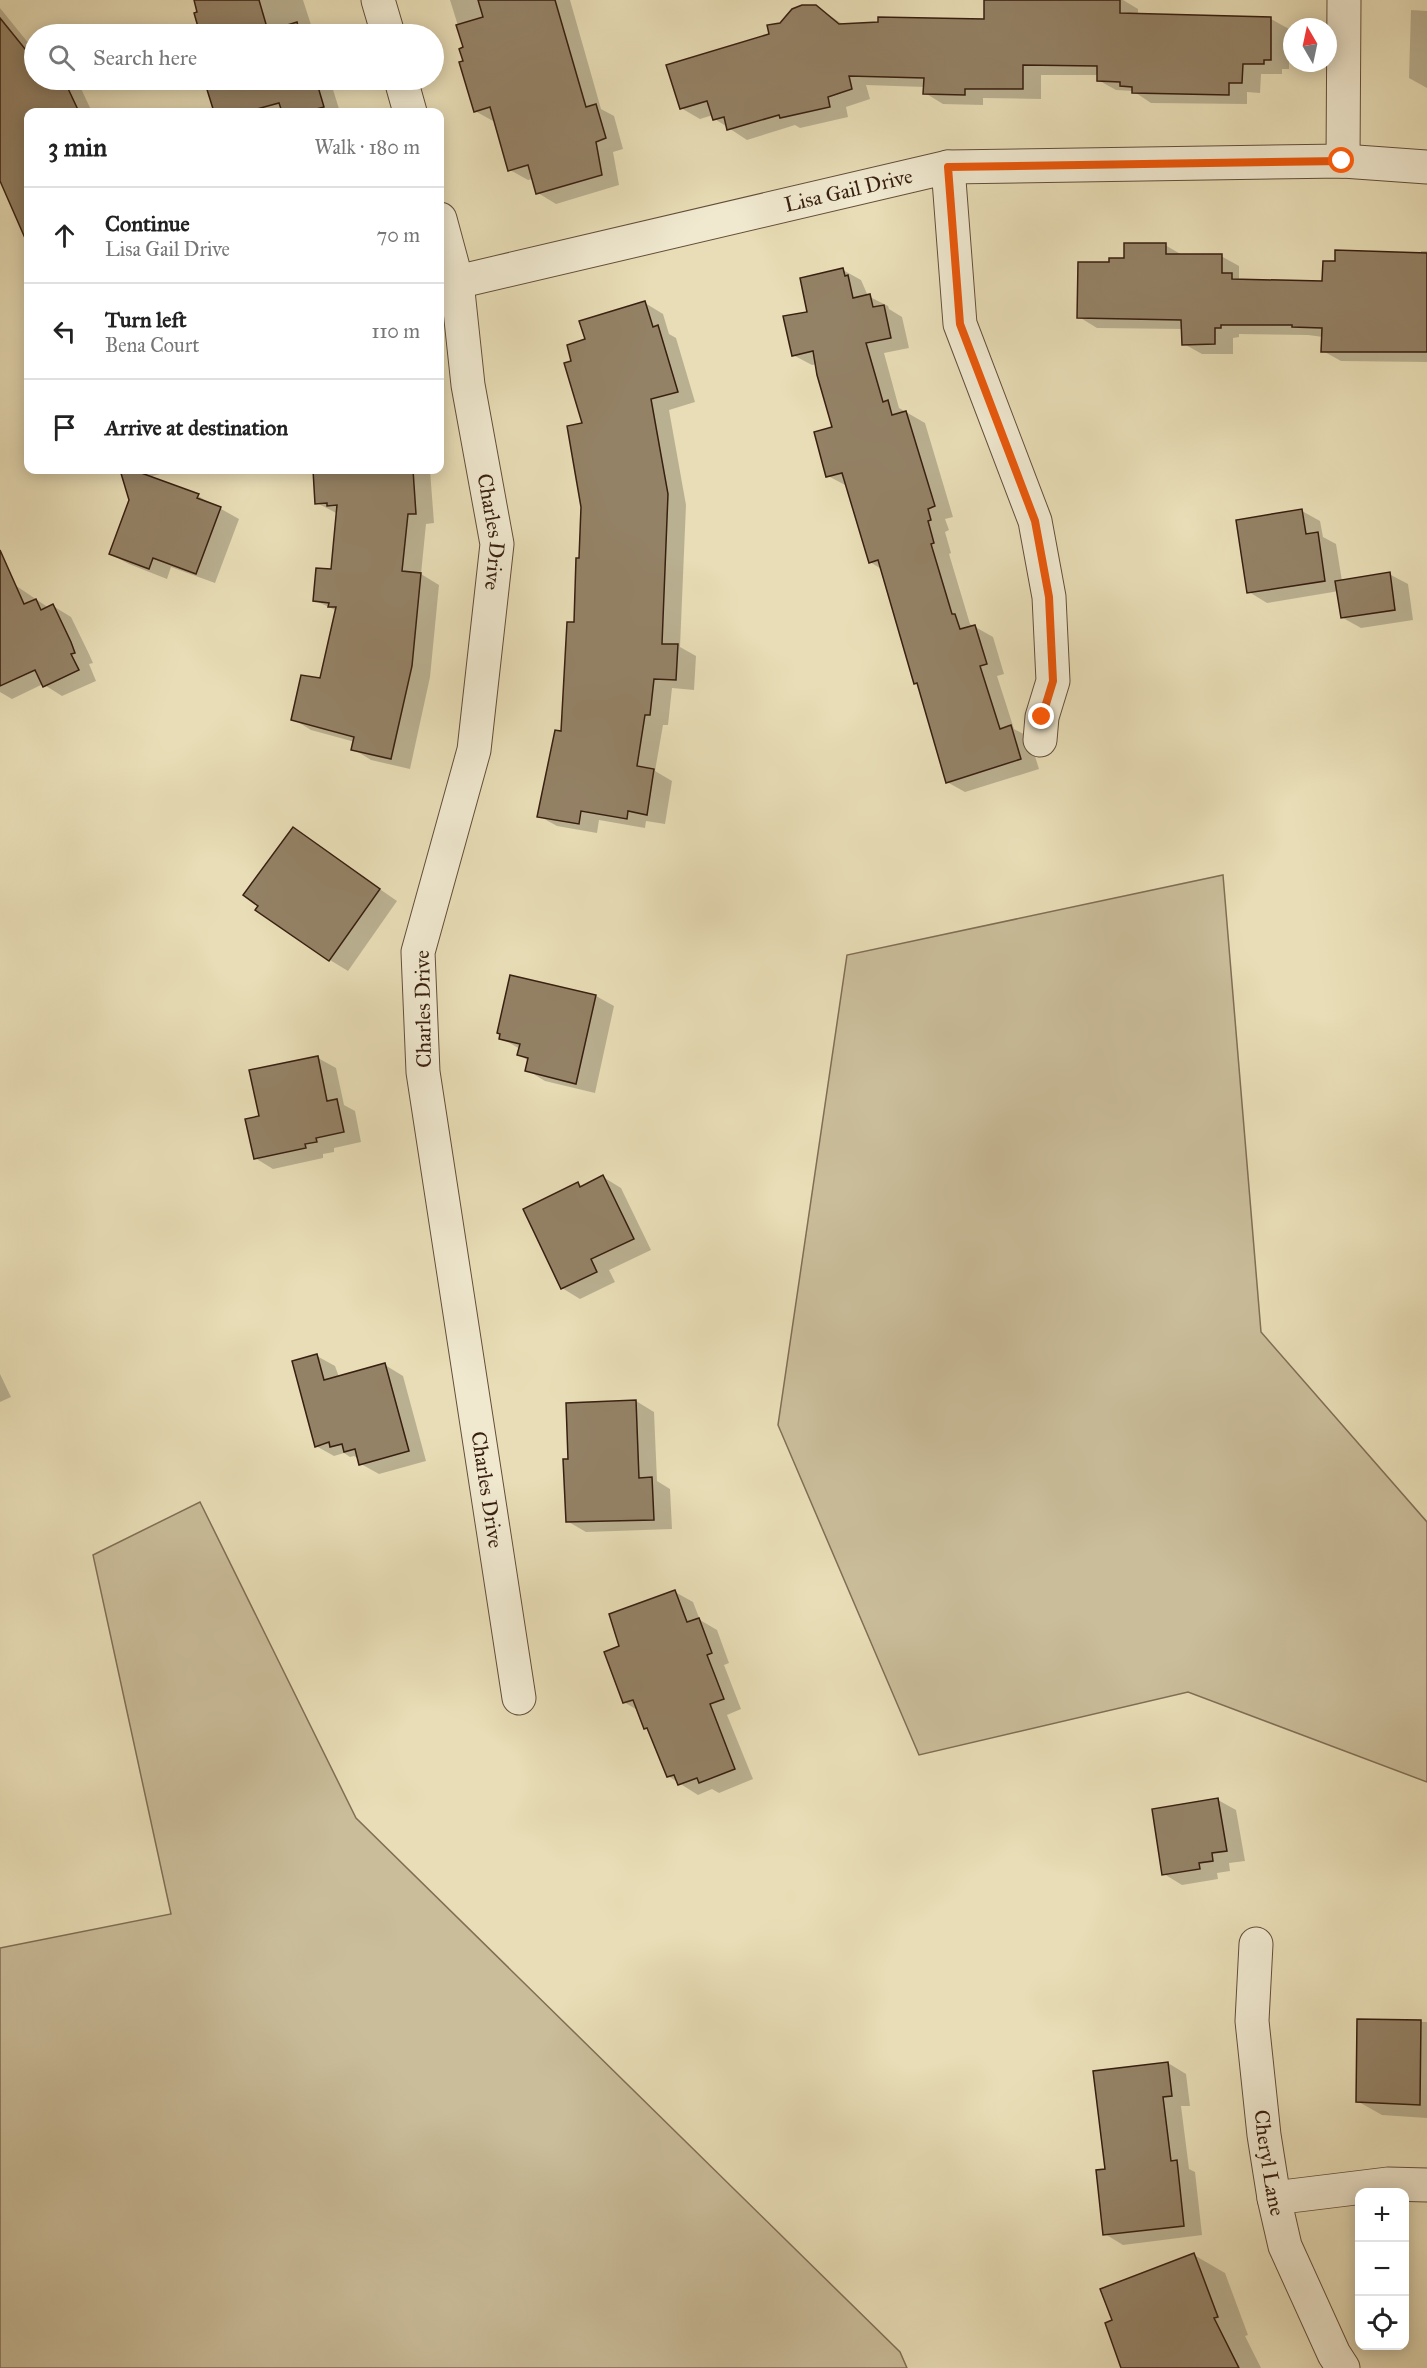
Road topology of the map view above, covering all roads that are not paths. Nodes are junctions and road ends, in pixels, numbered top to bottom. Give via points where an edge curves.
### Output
1 (378, 0) edge
2 (1344, 0) edge
3 (385, 24) edge
4 (403, 90) edge
5 (409, 108) edge
6 (1342, 161) junction
7 (948, 167) junction
8 (1427, 167) edge
9 (444, 234) edge
10 (457, 282) junction
11 (1040, 740) dead end
12 (519, 1698) dead end
13 (1257, 1944) dead end
14 (1427, 2185) edge
15 (1274, 2198) junction
16 (1343, 2368) edge

1 - 3 street
2 - 6 street
4 - 5 street
6 - 7 street, Lisa Gail Drive
6 - 8 street, Lisa Gail Drive
7 - 10 street, Lisa Gail Drive
7 - 11 street via 960,324 1035,521 1049,597 1053,681
9 - 10 street, Charles Drive
10 - 12 street, Charles Drive via 468,385 497,544 474,750 418,952 423,1072
13 - 15 street, Cheryl Lane via 1252,2021
14 - 15 street via 1388,2184
15 - 16 street, Cheryl Lane via 1285,2246

